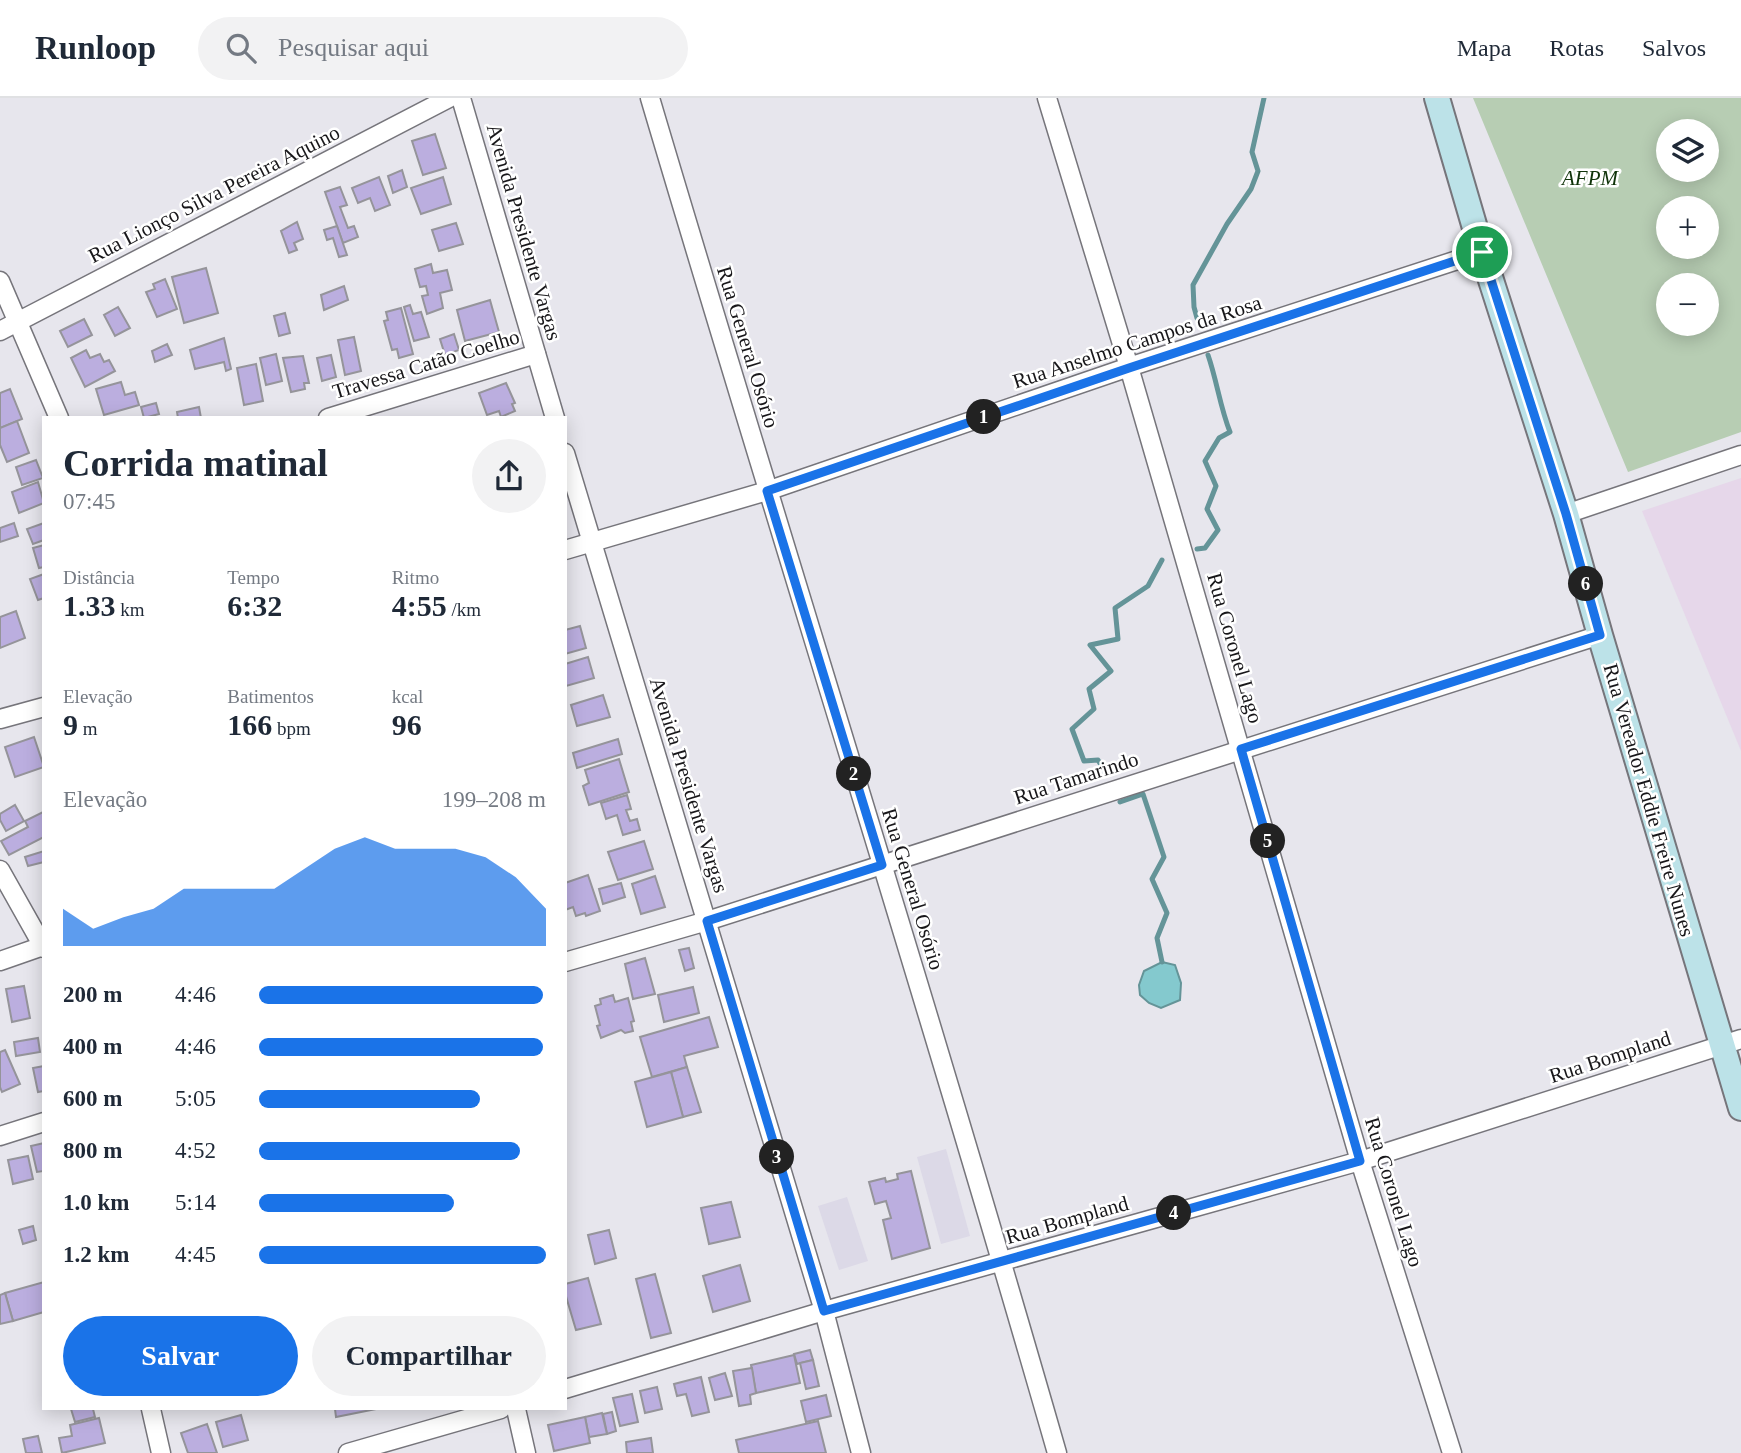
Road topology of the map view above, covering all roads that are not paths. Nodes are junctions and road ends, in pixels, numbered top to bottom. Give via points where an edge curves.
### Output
1 (449, 98) edge
2 (461, 98) edge
3 (650, 98) edge
4 (1047, 98) edge
5 (1437, 98) edge
6 (1482, 252) junction
7 (0, 282) edge
8 (19, 320) junction
9 (0, 331) edge
10 (537, 354) junction
11 (1129, 368) junction
12 (59, 416) edge
13 (335, 416) edge
14 (554, 416) edge
15 (1741, 455) edge
16 (567, 460) edge
17 (767, 491) junction
18 (1566, 514) junction
19 (591, 542) junction
20 (567, 549) edge
21 (1600, 635) junction
22 (42, 707) edge
23 (0, 719) edge
24 (1241, 749) junction
25 (882, 865) junction
26 (0, 870) edge
27 (707, 921) junction
28 (42, 945) edge
29 (42, 947) edge
30 (0, 961) edge
31 (567, 961) edge
32 (1731, 1042) edge
33 (1741, 1108) edge
34 (42, 1123) edge
35 (0, 1136) edge
36 (1360, 1161) junction
37 (1002, 1262) junction
38 (824, 1311) junction
39 (567, 1388) edge
40 (151, 1410) edge
41 (498, 1410) edge
42 (516, 1410) edge
43 (161, 1453) edge
44 (348, 1453) edge
45 (526, 1453) edge
46 (861, 1453) edge
47 (1056, 1453) edge
48 (1452, 1453) edge

1 - 8 street, Rua Lionço Silva Pereira Aquino
2 - 10 street, Avenida Presidente Vargas
3 - 17 street, Rua General Osório
4 - 11 street, Rua Coronel Lago
5 - 6 street, Rua Vereador Eddie Freire Nunes
6 - 11 street, Rua Anselmo Campos da Rosa
6 - 18 street, Rua Vereador Eddie Freire Nunes
7 - 8 street
8 - 9 street, Rua Lionço Silva Pereira Aquino
8 - 12 street
10 - 13 street, Travessa Catão Coelho
10 - 14 street, Avenida Presidente Vargas
11 - 17 street, Rua Anselmo Campos da Rosa
11 - 24 street, Rua Coronel Lago
15 - 18 street
16 - 19 street, Avenida Presidente Vargas
17 - 19 street, Rua Anselmo Campos da Rosa
17 - 25 street, Rua General Osório
18 - 21 street, Rua Vereador Eddie Freire Nunes
19 - 20 street, Rua Anselmo Campos da Rosa
19 - 27 street, Avenida Presidente Vargas
21 - 24 street, Rua Tamarindo
21 - 32 street, Rua Vereador Eddie Freire Nunes
22 - 23 street
24 - 25 street, Rua Tamarindo
24 - 36 street, Rua Coronel Lago
25 - 27 street, Rua Tamarindo
25 - 37 street, Rua General Osório
26 - 28 street
27 - 31 street, Rua Tamarindo
27 - 38 street, Avenida Presidente Vargas
29 - 30 street
32 - 33 street, Rua Vereador Eddie Freire Nunes
32 - 36 street, Rua Bompland
34 - 35 street
36 - 37 street, Rua Bompland
36 - 48 street, Rua Coronel Lago
37 - 38 street, Rua Bompland
37 - 47 street, Rua General Osório
38 - 39 street, Rua Bompland
38 - 46 street, Avenida Presidente Vargas
40 - 43 street
41 - 44 street
42 - 45 street

